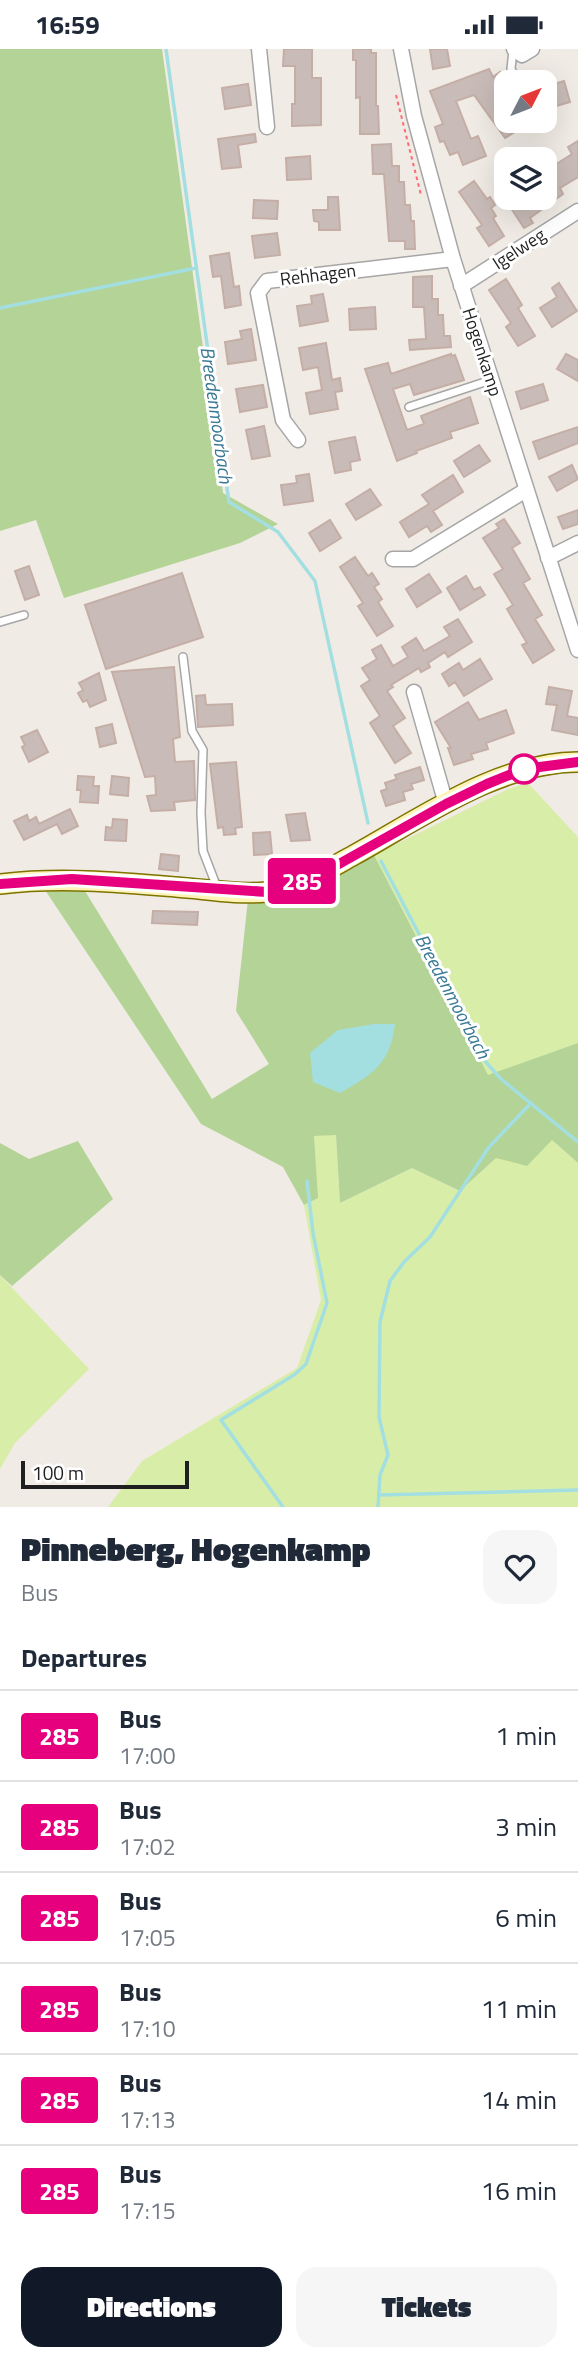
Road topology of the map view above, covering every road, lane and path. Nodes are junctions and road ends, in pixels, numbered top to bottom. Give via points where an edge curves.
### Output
1 (259, 49) edge
2 (401, 49) edge
3 (513, 49) edge
4 (532, 49) edge
5 (512, 70) edge
6 (267, 127) dead end
7 (578, 211) edge
8 (453, 259) junction
9 (461, 286) junction
10 (491, 380) junction
11 (409, 407) dead end
12 (298, 440) dead end
13 (526, 490) junction
14 (578, 543) edge
15 (548, 558) junction
16 (393, 559) dead end
17 (24, 615) dead end
18 (0, 622) edge
19 (578, 650) edge
20 (183, 657) dead end
21 (414, 692) dead end
22 (578, 762) edge
23 (446, 804) junction
24 (0, 884) edge
25 (219, 891) junction

1 - 6 street
2 - 8 street, Hogenkamp via 414,117
3 - 4 street via 522,55
3 - 5 lane
7 - 9 street, Igelweg
8 - 9 street, Hogenkamp
8 - 12 street, Rehhagen via 267,281 258,293 283,420
9 - 10 street, Hogenkamp
10 - 11 lane
10 - 13 street, Hogenkamp
13 - 15 street, Hogenkamp
13 - 16 street via 413,559
14 - 15 street
15 - 19 street, Hogenkamp
17 - 18 lane
20 - 25 lane via 192,731 203,750 203,852
21 - 23 street
22 - 23 street via 524,769
23 - 25 street via 314,878 267,892
24 - 25 street via 72,879

